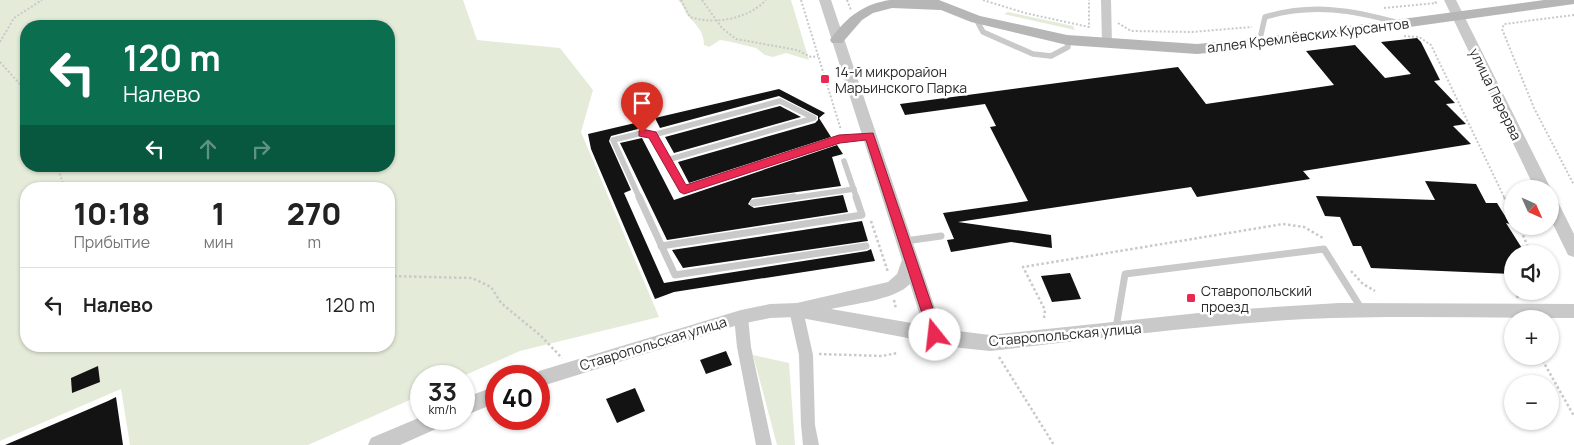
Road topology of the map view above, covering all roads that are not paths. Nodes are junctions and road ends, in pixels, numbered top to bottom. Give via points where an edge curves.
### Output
1 (824, 0) edge
2 (927, 0) edge
3 (1106, 0) edge
4 (1450, 0) edge
5 (1574, 0) edge
6 (950, 9) junction
7 (1458, 17) junction
8 (976, 19) junction
9 (1400, 23) junction
10 (837, 40) junction
11 (1067, 40) junction
12 (1259, 43) junction
13 (1107, 44) junction
14 (653, 135) junction
15 (870, 136) junction
16 (667, 160) junction
17 (844, 160) dead end
18 (1539, 180) edge
19 (854, 189) junction
20 (753, 203) dead end
21 (1559, 220) edge
22 (941, 236) dead end
23 (905, 240) junction
24 (662, 246) junction
25 (866, 246) dead end
26 (1574, 250) edge
27 (911, 257) junction
28 (796, 310) junction
29 (1361, 310) junction
30 (1574, 311) edge
31 (741, 316) junction
32 (1116, 330) junction
33 (935, 335) junction
34 (550, 375) edge
35 (413, 430) edge
36 (378, 445) edge
37 (764, 445) edge
38 (811, 445) edge

1 - 10 street
2 - 6 main road, аллея Кремлёвских Курсантов
3 - 13 street
4 - 7 street, улица Перерва
5 - 7 main road, аллея Кремлёвских Курсантов
6 - 8 main road, аллея Кремлёвских Курсантов
6 - 10 main road via 902,1 868,6 853,16
7 - 9 main road, аллея Кремлёвских Курсантов
7 - 18 street, улица Перерва
8 - 11 main road, аллея Кремлёвских Курсантов
8 - 11 lane via 983,32 1033,54 1051,56 1068,47
9 - 12 main road, аллея Кремлёвских Курсантов
9 - 12 lane via 1361,11 1292,7 1265,17
10 - 15 street
11 - 13 main road, аллея Кремлёвских Курсантов
12 - 13 main road, аллея Кремлёвских Курсантов via 1197,49
14 - 16 lane
14 - 16 lane via 780,101 814,118
14 - 24 lane via 642,133 613,140
15 - 16 lane via 839,139 684,190
15 - 23 street
17 - 19 lane
19 - 20 lane
19 - 24 lane via 862,215
21 - 26 street
22 - 23 lane
23 - 27 street
24 - 25 lane via 675,276
27 - 28 street via 907,274 892,288
27 - 33 street
28 - 31 street, Ставропольская улица
28 - 33 street, Ставропольская улица
28 - 38 street via 806,355
29 - 30 street, Ставропольская улица
29 - 32 street, Ставропольская улица via 1256,315
29 - 32 lane via 1324,249 1125,274
31 - 34 street, Ставропольская улица
31 - 37 street
32 - 33 street, Ставропольская улица via 990,343
35 - 36 street

